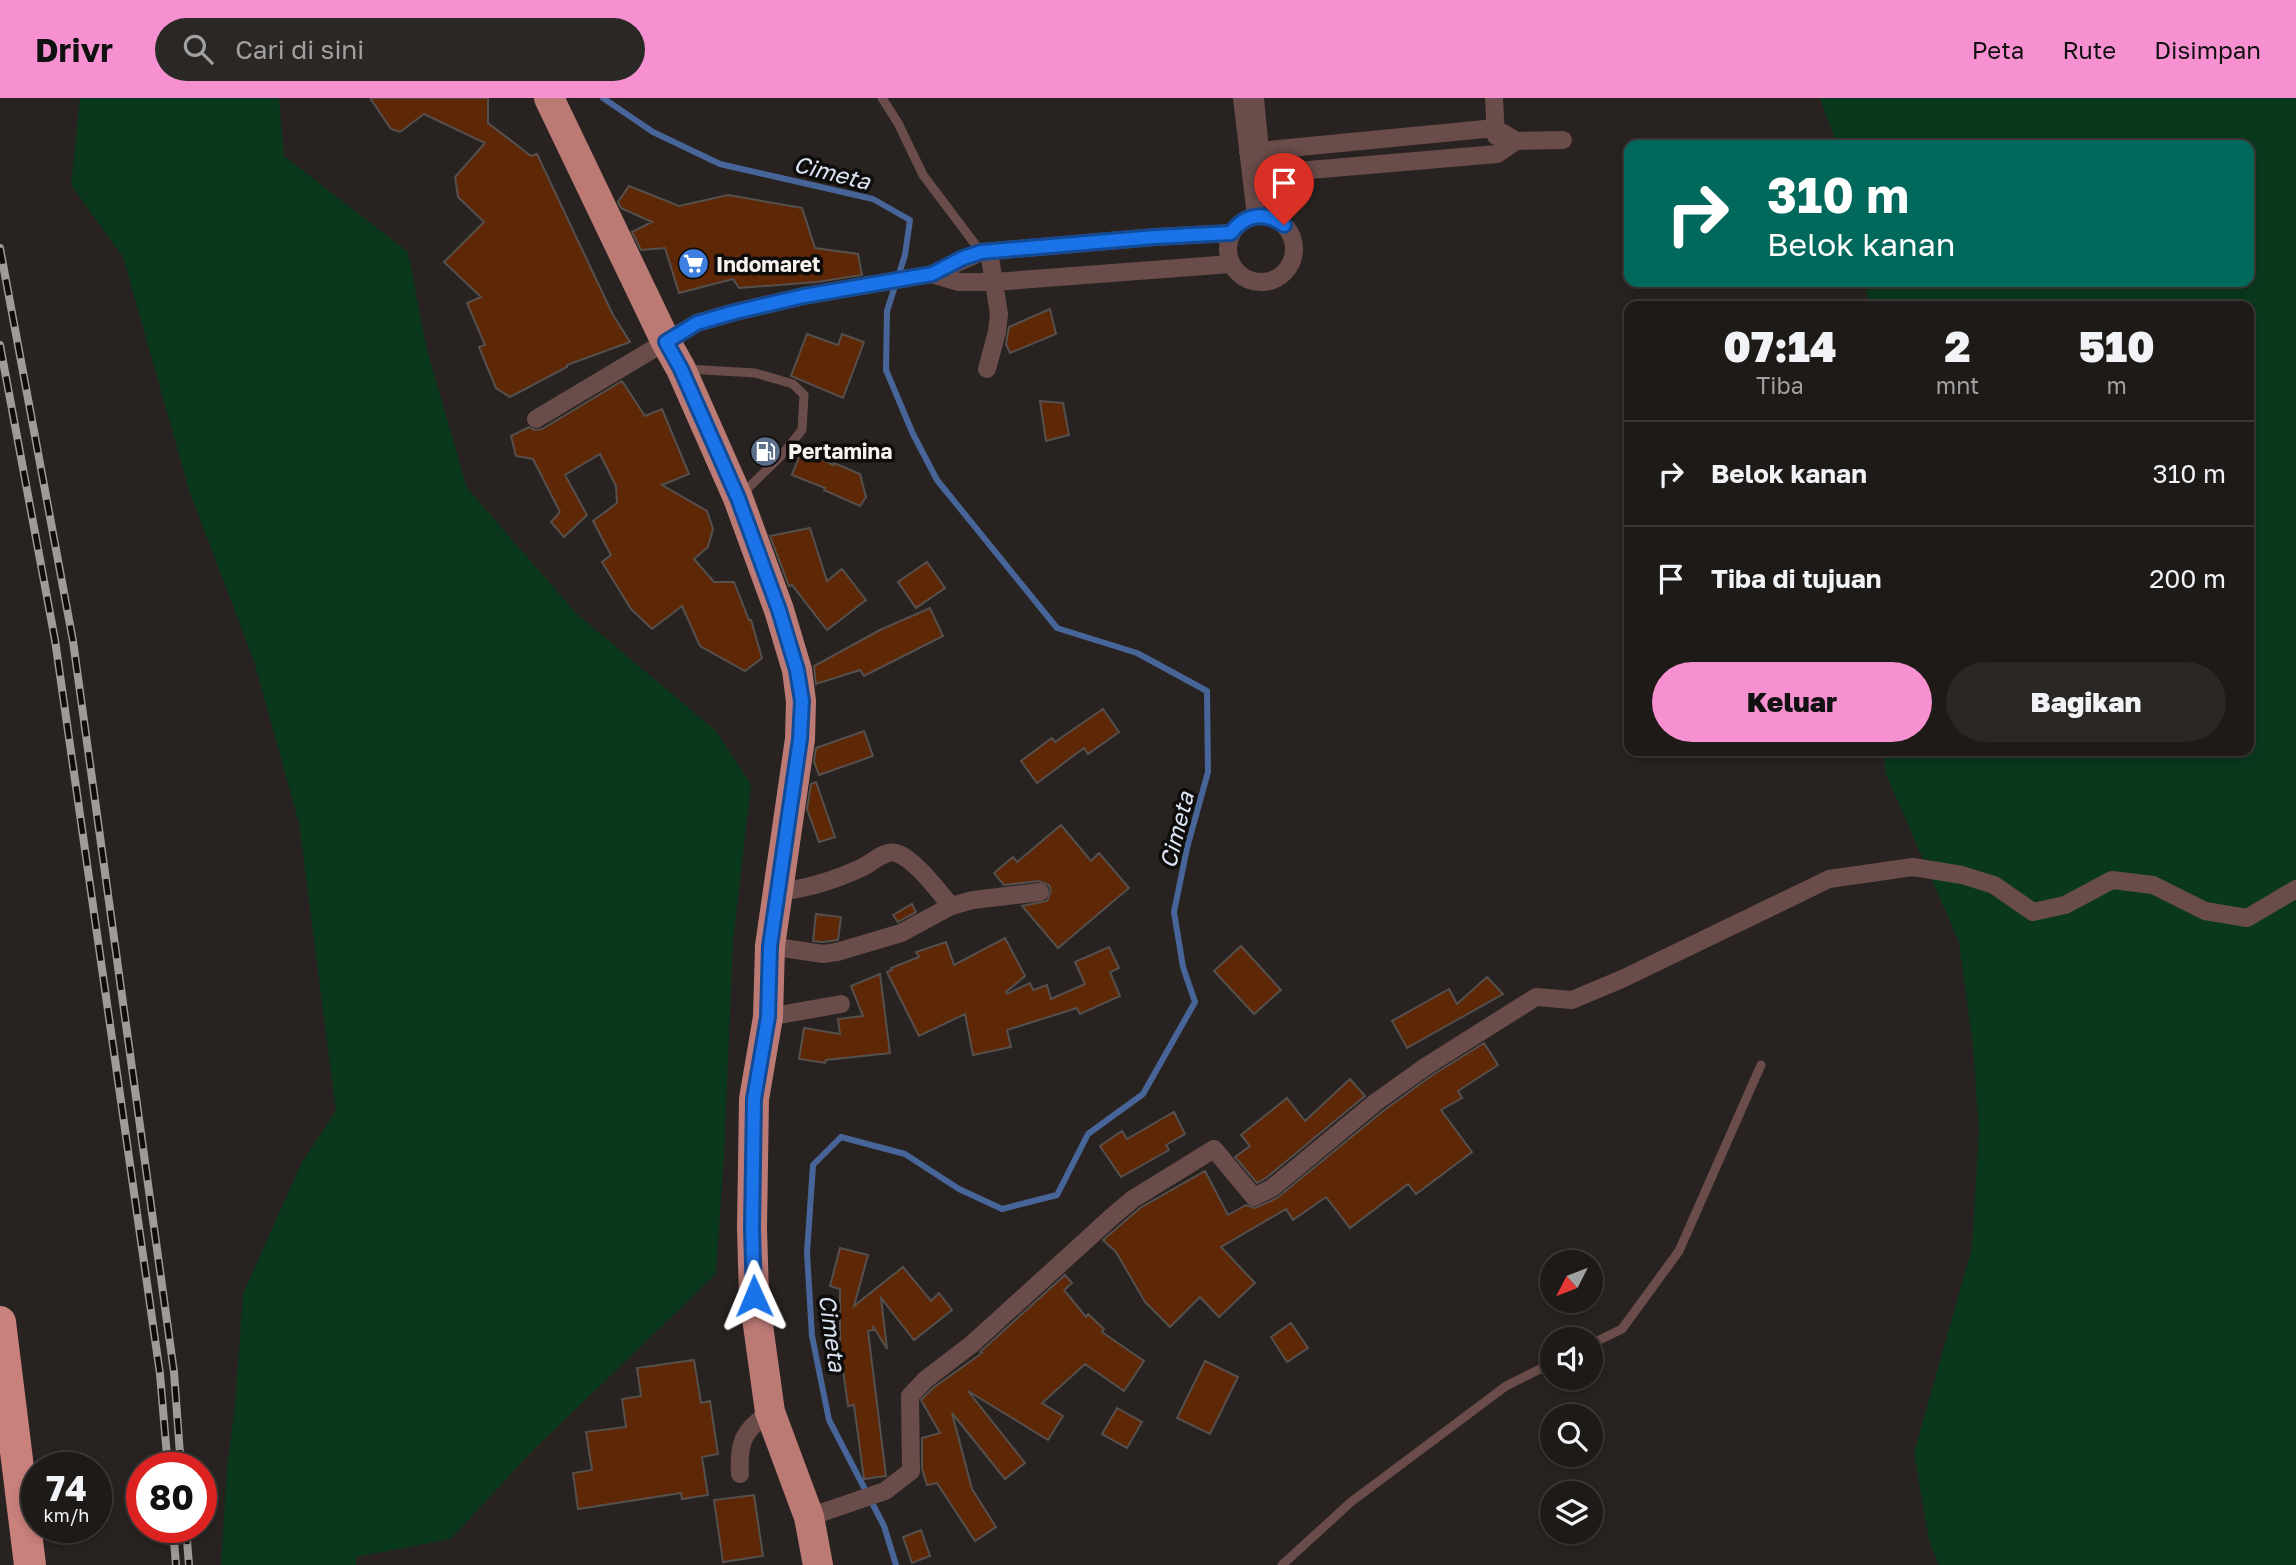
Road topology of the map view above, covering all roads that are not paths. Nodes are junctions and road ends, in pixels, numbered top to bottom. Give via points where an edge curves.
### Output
1 (549, 98) edge
2 (882, 98) edge
3 (1242, 98) edge
4 (1255, 98) edge
5 (1494, 98) edge
6 (1495, 128) junction
7 (1563, 140) dead end
8 (1516, 141) junction
9 (1254, 151) junction
10 (1497, 154) junction
11 (1262, 174) junction
12 (1261, 216) junction
13 (1231, 233) junction
14 (985, 252) junction
15 (1231, 264) junction
16 (932, 274) junction
17 (993, 282) junction
18 (666, 342) junction
19 (681, 369) junction
20 (987, 369) dead end
21 (536, 419) dead end
22 (738, 498) junction
23 (2296, 889) edge
24 (778, 892) junction
25 (1040, 892) dead end
26 (951, 906) junction
27 (770, 946) junction
28 (841, 1004) dead end
29 (768, 1017) junction
30 (1761, 1065) dead end
31 (0, 1322) edge
32 (1603, 1338) edge
33 (1540, 1369) edge
34 (771, 1412) junction
35 (740, 1475) dead end
36 (809, 1517) junction
37 (30, 1565) edge
38 (818, 1565) edge
39 (1282, 1565) edge

1 - 18 highway
2 - 14 lane via 923,175
3 - 9 street
4 - 9 street
5 - 6 street
6 - 8 street
6 - 9 street
6 - 10 street
7 - 8 street
8 - 10 street
9 - 11 street
9 - 12 street
10 - 11 street
11 - 12 street
12 - 13 street via 1237,225
12 - 15 street via 1276,219 1291,233 1294,253 1286,272 1257,282
13 - 14 street
13 - 15 street
14 - 16 street
14 - 17 street
15 - 17 street
16 - 17 street via 959,282
16 - 18 street via 735,312 697,323
17 - 20 street via 999,324
18 - 19 highway
18 - 21 street
19 - 22 highway
19 - 22 lane via 755,373 793,384 804,395 802,430
22 - 24 highway via 779,610 802,701
23 - 36 street via 2247,918 2205,911 2153,885 2112,880 2065,905 2033,912 1994,885 1913,867 1829,879 1572,1000 1536,998 1425,1067 1272,1188 1254,1197 1214,1149 1133,1199 910,1396 911,1471 885,1491
24 - 26 street via 804,889 893,853 920,871
24 - 27 highway
25 - 26 street
26 - 27 street via 901,933 837,951 823,954
27 - 29 highway
28 - 29 street
29 - 34 highway via 754,1099 752,1228 754,1296
30 - 32 lane via 1679,1251 1622,1329
31 - 37 highway
33 - 39 lane via 1506,1386 1351,1502
34 - 35 street via 744,1437 739,1449
34 - 36 highway
36 - 38 highway

